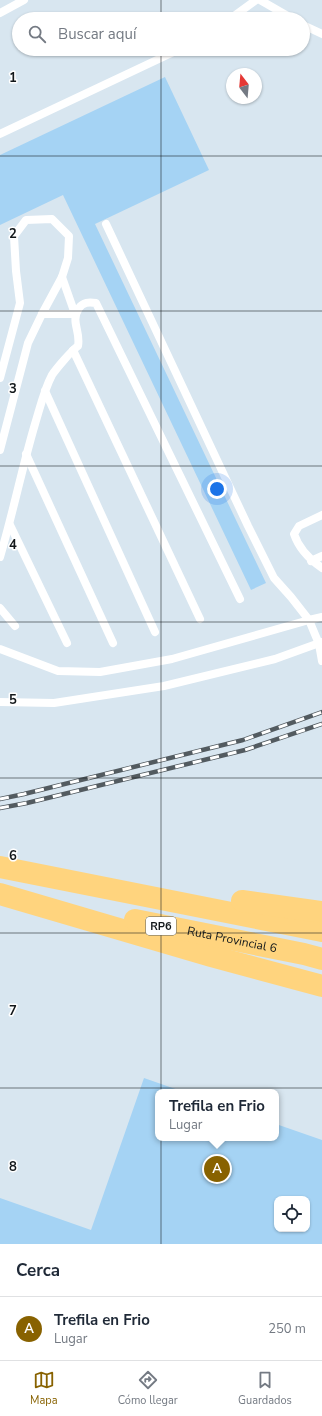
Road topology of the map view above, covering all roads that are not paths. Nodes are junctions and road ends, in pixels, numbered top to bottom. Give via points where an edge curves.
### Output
1 (24, 0) edge
2 (256, 0) edge
3 (260, 0) edge
4 (240, 12) edge
5 (281, 12) edge
6 (0, 13) edge
7 (310, 28) edge
8 (322, 34) edge
9 (165, 56) edge
10 (0, 134) edge
11 (106, 224) dead end
12 (62, 277) junction
13 (42, 314) junction
14 (75, 314) junction
15 (73, 350) junction
16 (0, 378) edge
17 (45, 391) junction
18 (0, 450) edge
19 (26, 454) junction
20 (322, 515) edge
21 (10, 525) junction
22 (322, 556) edge
23 (0, 557) edge
24 (311, 561) junction
25 (322, 568) edge
26 (240, 599) dead end
27 (0, 608) edge
28 (322, 617) edge
29 (200, 619) dead end
30 (309, 620) junction
31 (16, 626) dead end
32 (155, 632) dead end
33 (67, 643) dead end
34 (113, 643) dead end
35 (321, 643) edge
36 (0, 649) edge
37 (322, 661) edge
38 (0, 702) edge
39 (2, 868) edge
40 (0, 894) edge
41 (322, 912) edge
42 (322, 931) edge
43 (322, 959) edge
44 (322, 986) edge

1 - 6 lane
2 - 4 lane
3 - 5 lane
7 - 8 lane
9 - 10 lane
11 - 30 lane via 270,571
12 - 13 lane
12 - 14 lane
12 - 16 lane via 68,258 70,236 52,219 26,220 14,236 20,303
13 - 14 lane
13 - 18 lane via 28,344
14 - 15 lane via 80,338 78,346
14 - 26 lane via 81,305 96,303
15 - 17 lane via 53,374
15 - 29 lane
17 - 19 lane
17 - 32 lane
19 - 21 lane
19 - 34 lane
20 - 24 lane via 299,526 294,534 297,544
21 - 23 lane
21 - 33 lane
22 - 24 lane
24 - 25 lane
27 - 31 lane
28 - 30 lane
30 - 35 lane
30 - 36 lane via 172,659 100,672 58,671
35 - 37 lane
35 - 38 lane via 274,659 164,686 54,703
39 - 41 highway
39 - 42 highway, RP6
40 - 43 highway, Ruta Provincial 6 / RP6
40 - 44 highway

